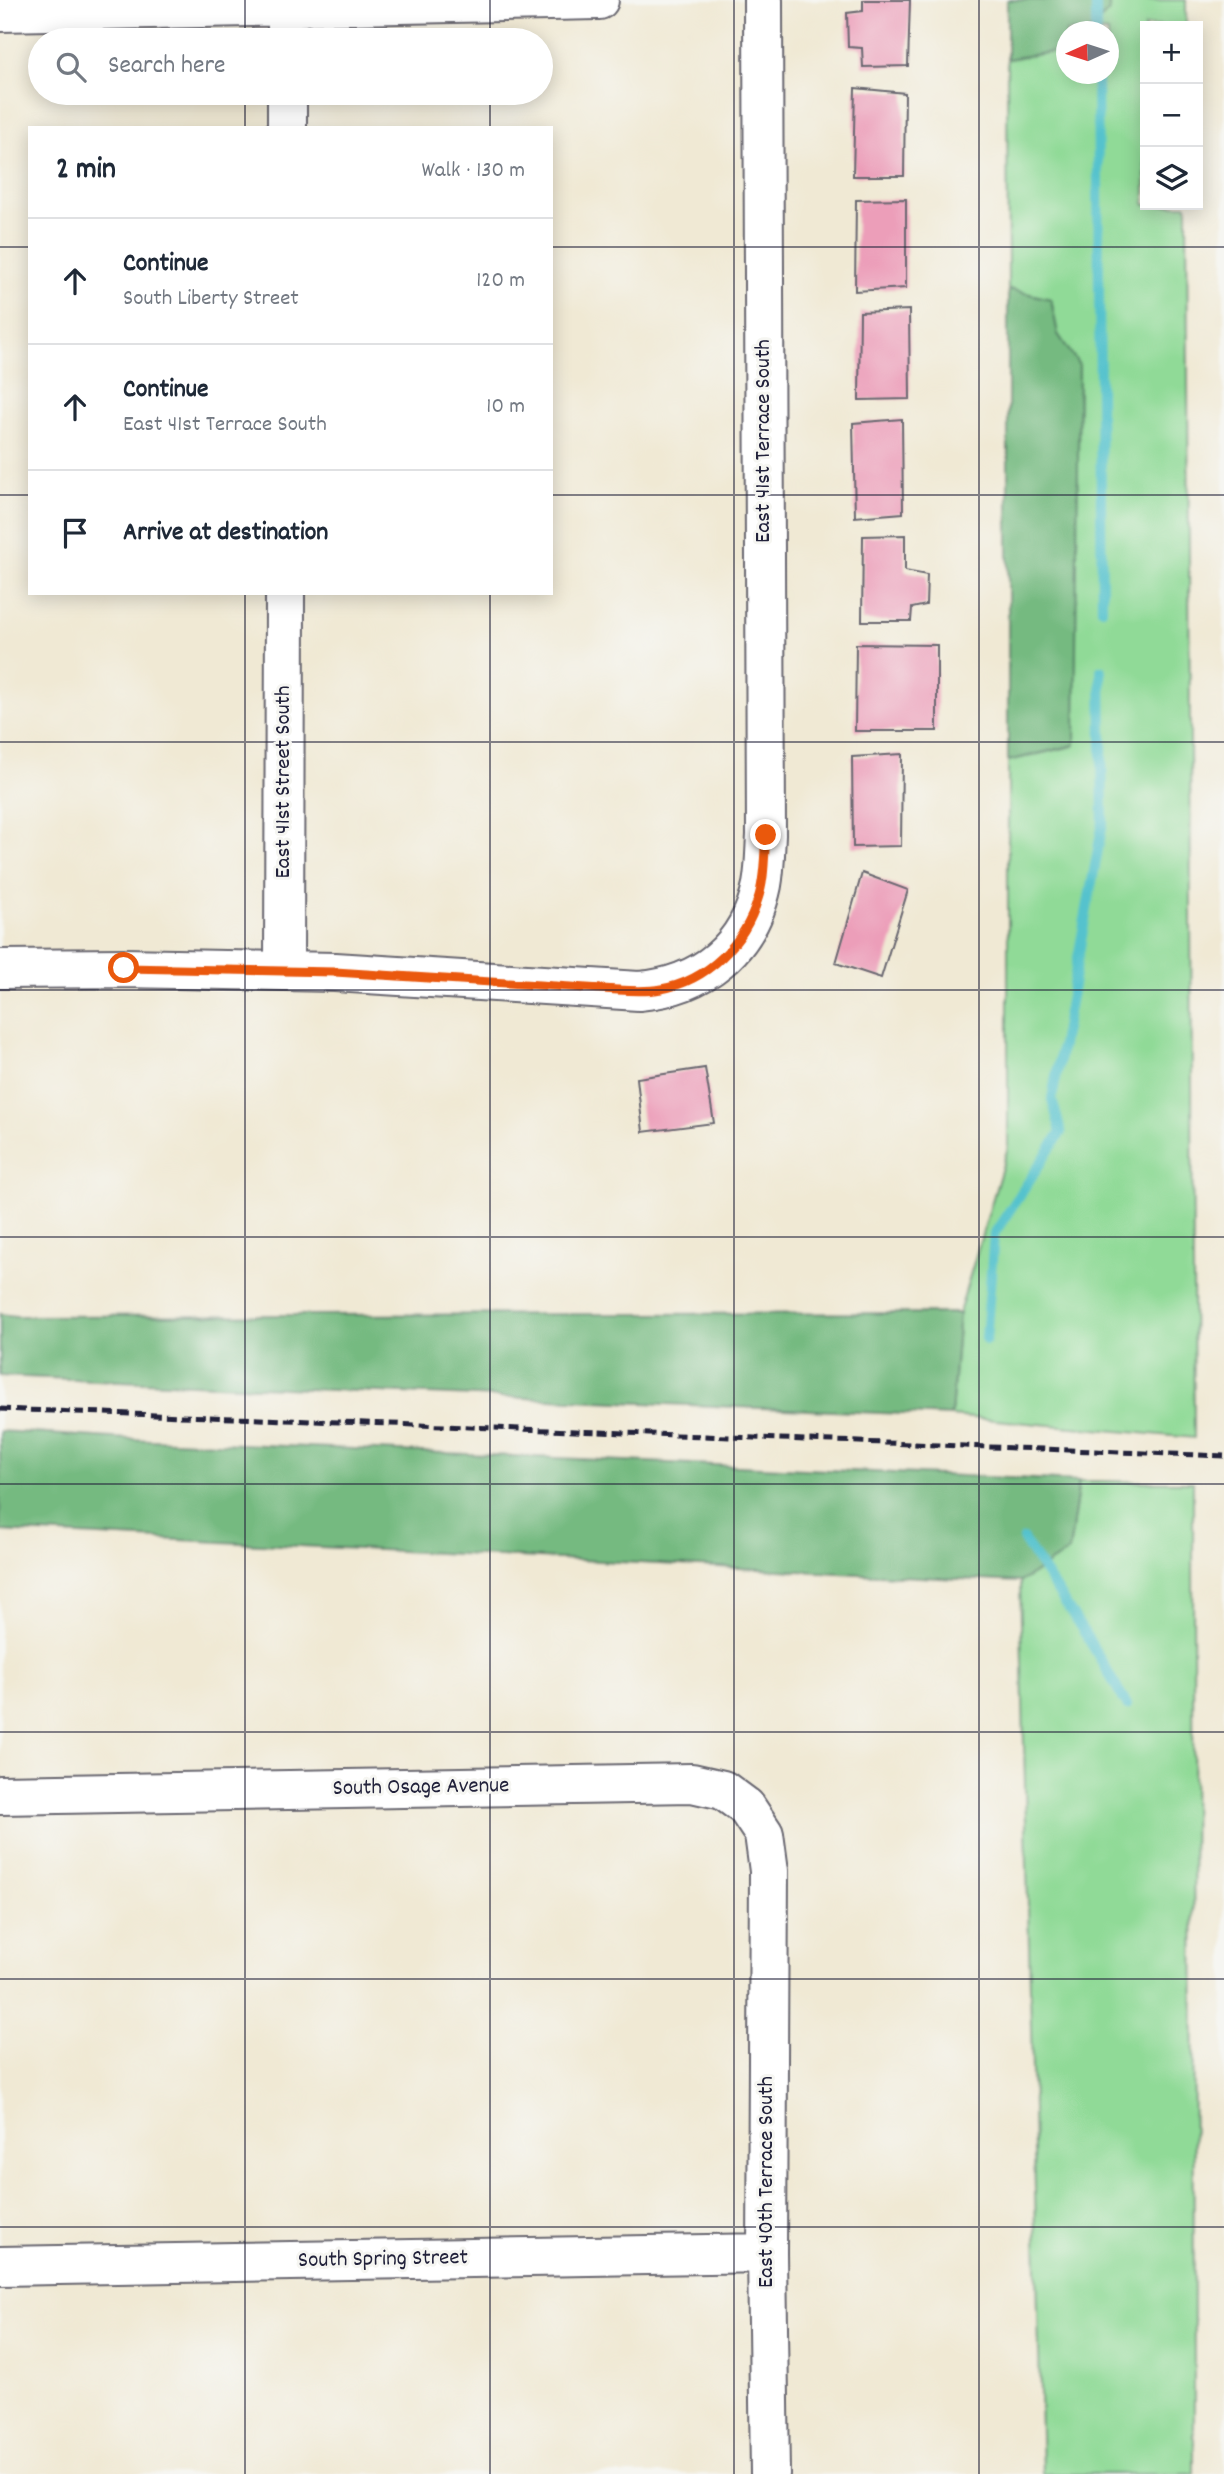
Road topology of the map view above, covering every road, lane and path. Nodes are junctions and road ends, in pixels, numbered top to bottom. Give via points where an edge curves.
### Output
1 (599, 0) edge
2 (763, 0) edge
3 (0, 12) edge
4 (287, 15) edge
5 (287, 105) edge
6 (286, 126) edge
7 (285, 595) edge
8 (0, 969) edge
9 (284, 971) junction
10 (0, 1795) edge
11 (768, 1891) joint
12 (767, 2253) junction
13 (0, 2266) edge
14 (770, 2474) edge

1 - 4 street
2 - 9 street, East 41st Terrace South via 766,835 762,882 751,918 733,948 689,981 662,989
3 - 4 street
5 - 6 street
7 - 9 street, East 41st Street South
8 - 9 street, East 41st Terrace South
10 - 11 street, South Osage Avenue via 692,1783 723,1790 746,1807 764,1834
11 - 12 street, East 40th Terrace South
12 - 13 street, South Spring Street
12 - 14 street, East 40th Terrace South

